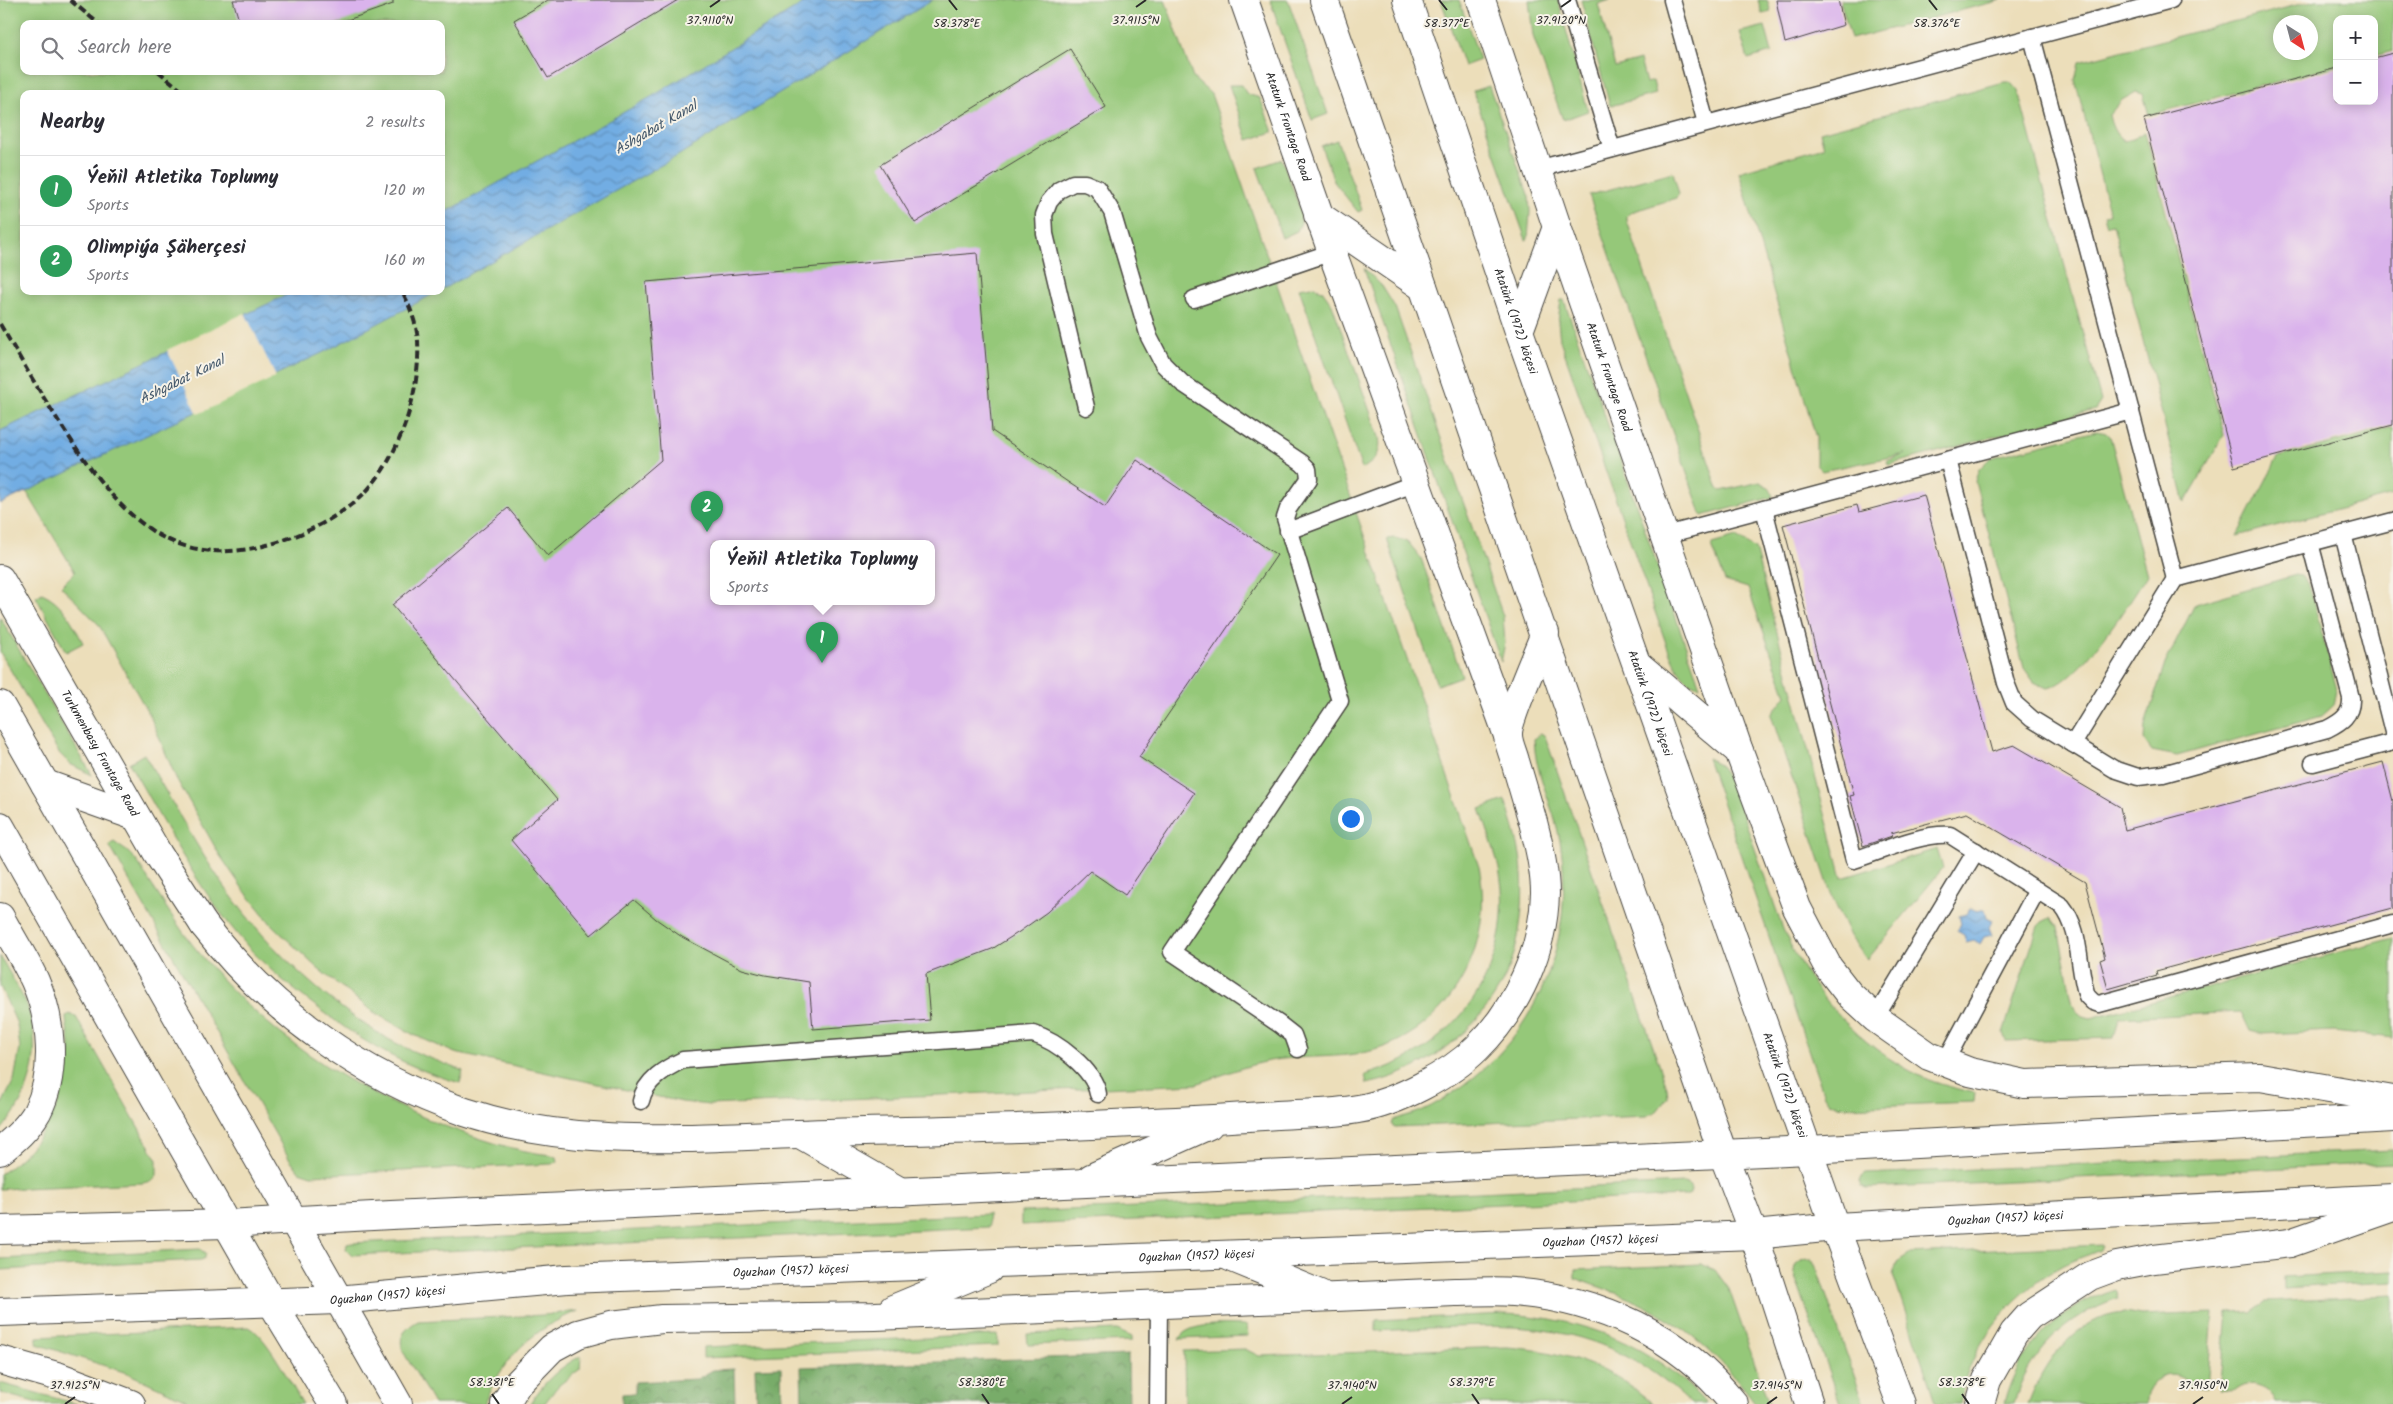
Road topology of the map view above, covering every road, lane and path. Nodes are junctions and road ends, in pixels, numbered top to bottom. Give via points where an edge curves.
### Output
1 (1244, 0) edge
2 (1324, 0) edge
3 (1407, 0) edge
4 (1481, 0) edge
5 (1567, 0) edge
6 (1672, 0) edge
7 (2171, 0) edge
8 (2032, 37) junction
9 (1706, 123) junction
10 (1612, 149) junction
11 (1538, 168) junction
12 (1318, 215) junction
13 (1557, 227) junction
14 (1332, 252) junction
15 (1423, 287) junction
16 (1194, 299) dead end
17 (1519, 331) junction
18 (1086, 406) dead end
19 (2131, 411) junction
20 (1948, 460) junction
21 (1416, 483) junction
22 (1764, 509) junction
23 (2393, 521) edge
24 (1288, 531) junction
25 (2343, 534) junction
26 (1666, 535) junction
27 (2310, 543) junction
28 (0, 579) edge
29 (2175, 579) junction
30 (1545, 634) junction
31 (1638, 664) junction
32 (0, 705) edge
33 (2393, 732) edge
34 (1507, 733) junction
35 (2393, 742) edge
36 (2073, 744) junction
37 (1739, 751) junction
38 (2313, 763) dead end
39 (45, 784) junction
40 (135, 816) junction
41 (0, 826) edge
42 (1976, 851) junction
43 (2037, 890) junction
44 (0, 917) edge
45 (2393, 924) edge
46 (1875, 1018) junction
47 (1298, 1049) dead end
48 (1945, 1062) junction
49 (1098, 1094) dead end
50 (641, 1100) dead end
51 (2393, 1100) edge
52 (2393, 1118) edge
53 (1222, 1119) junction
54 (800, 1134) junction
55 (1808, 1150) junction
56 (0, 1151) edge
57 (1723, 1154) junction
58 (1076, 1184) junction
59 (901, 1192) junction
60 (2393, 1198) edge
61 (2393, 1207) edge
62 (293, 1221) junction
63 (227, 1224) junction
64 (1835, 1227) junction
65 (0, 1230) edge
66 (1754, 1234) junction
67 (1222, 1253) junction
68 (1007, 1262) junction
69 (1327, 1297) junction
70 (337, 1300) junction
71 (272, 1303) junction
72 (1158, 1305) junction
73 (0, 1312) edge
74 (875, 1316) junction
75 (0, 1360) edge
76 (131, 1404) edge
77 (333, 1404) edge
78 (398, 1404) edge
79 (506, 1404) edge
80 (1158, 1404) edge
81 (1734, 1404) edge
82 (1809, 1404) edge
83 (1901, 1404) edge
84 (1980, 1404) edge

1 - 12 main road, Ataturk Frontage Road
2 - 15 main road
3 - 17 main road, Atatürk (1972) köçesi
4 - 11 main road, Ataturk Frontage Road
5 - 10 lane
6 - 9 lane
7 - 8 lane
8 - 9 lane
8 - 19 lane
9 - 10 lane
10 - 11 lane
11 - 13 main road, Ataturk Frontage Road
12 - 14 main road, Ataturk Frontage Road
12 - 15 main road
13 - 17 main road
13 - 26 main road, Ataturk Frontage Road
14 - 16 lane
14 - 21 main road, Ataturk Frontage Road
15 - 30 main road
17 - 31 main road, Atatürk (1972) köçesi
18 - 24 lane via 1045,234 1044,215 1049,202 1060,190 1085,183 1097,188 1112,212 1149,337 1163,364 1182,384 1308,469 1309,479 1285,518
19 - 20 lane
19 - 29 lane
20 - 22 lane
20 - 36 lane via 2014,703 2032,719
21 - 24 lane
21 - 34 main road, Ataturk Frontage Road
22 - 26 lane
22 - 42 lane via 1854,860 1939,834 1950,835
23 - 25 lane
24 - 47 lane via 1340,701 1172,952 1279,1024 1293,1036
25 - 27 lane
25 - 33 lane
26 - 37 main road, Ataturk Frontage Road
27 - 29 lane
27 - 36 lane via 2351,698 2352,707 2339,723 2172,771 2138,777 2114,770
28 - 40 main road, Turkmenbasy Frontage Road
29 - 36 lane
30 - 34 main road
30 - 57 main road
31 - 37 main road
31 - 55 main road, Atatürk (1972) köçesi
32 - 39 main road
34 - 53 main road, Ataturk Frontage Road via 1534,828 1545,890 1543,914 1529,969 1494,1028 1477,1048 1453,1067 1388,1100 1359,1109
35 - 38 lane
37 - 46 main road, Ataturk Frontage Road via 1801,915 1828,967 1849,994
39 - 40 main road
39 - 62 main road
40 - 54 main road, Turkmenbasy Frontage Road via 204,925 228,956 267,996 328,1043 397,1084 466,1112 534,1129 597,1138
41 - 63 main road
42 - 43 lane
42 - 46 lane
43 - 45 lane via 2062,906 2069,915 2087,996 2100,1004
43 - 48 lane
44 - 56 main road via 35,981 50,1045 47,1082 36,1113
46 - 48 main road, Ataturk Frontage Road via 1929,1056
48 - 51 main road, Ataturk Frontage Road via 1970,1072 2025,1084 2260,1077
49 - 50 lane via 1089,1073 1055,1044 1033,1034 683,1060 647,1086
52 - 55 main road
53 - 54 main road, Ataturk Frontage Road
53 - 58 main road
54 - 59 main road
55 - 57 main road
55 - 64 main road, Atatürk (1972) köçesi
57 - 58 main road
57 - 66 main road
58 - 59 main road
59 - 62 main road
60 - 64 main road, Oguzhan (1957) köçesi
61 - 84 main road via 2290,1243 2154,1259 2090,1276 2029,1316 2014,1333 1987,1380
62 - 63 main road
62 - 70 main road
63 - 65 main road
63 - 71 main road
64 - 66 main road, Oguzhan (1957) köçesi
64 - 83 main road, Atatürk (1972) köçesi
66 - 67 main road, Oguzhan (1957) köçesi
66 - 82 main road
67 - 68 main road, Oguzhan (1957) köçesi
67 - 69 main road
68 - 70 main road, Oguzhan (1957) köçesi via 567,1279
68 - 74 main road
69 - 72 main road
69 - 81 main road via 1512,1292 1576,1302 1605,1310 1658,1336 1699,1366
70 - 71 main road, Oguzhan (1957) köçesi
70 - 78 main road
71 - 73 main road, Oguzhan (1957) köçesi
71 - 77 main road
72 - 74 main road
72 - 80 lane
74 - 79 main road via 662,1319 611,1325 578,1334 552,1348 517,1384
75 - 76 main road via 60,1376

